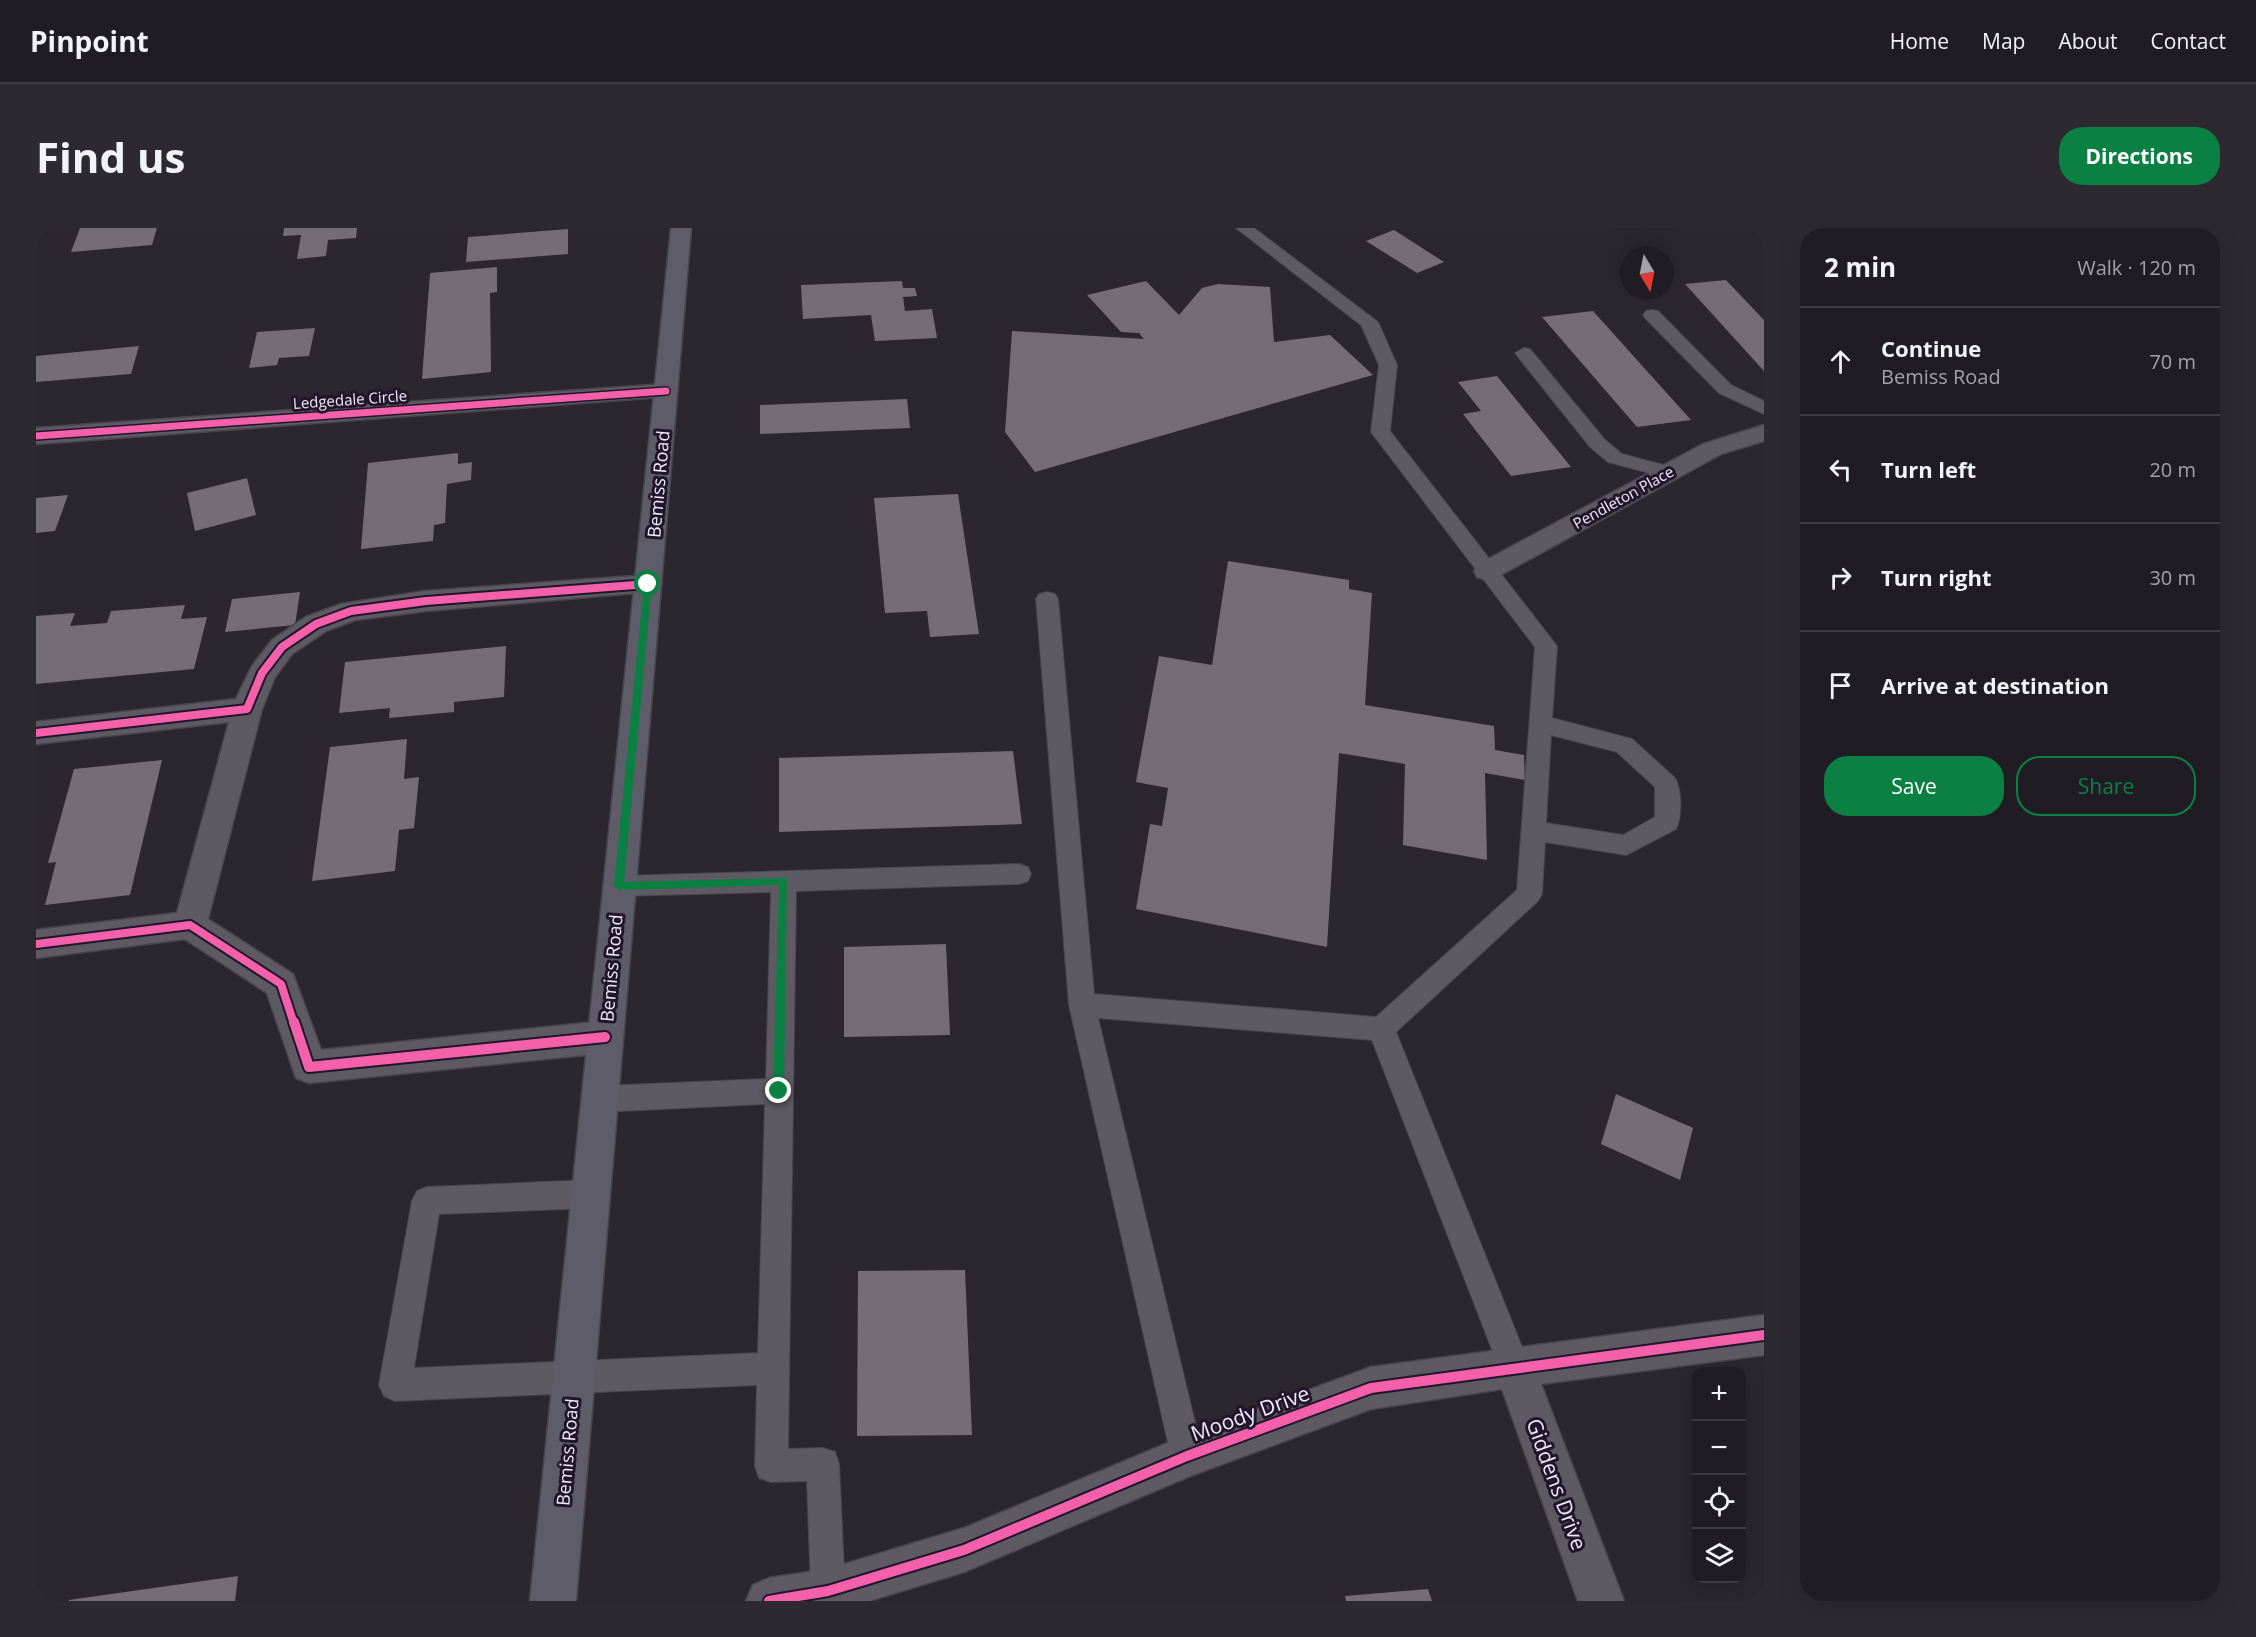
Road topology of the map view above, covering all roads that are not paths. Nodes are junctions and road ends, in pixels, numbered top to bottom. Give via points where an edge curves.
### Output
1 (681, 228) edge
2 (1244, 228) edge
3 (1652, 315) dead end
4 (1524, 353) dead end
5 (666, 391) junction
6 (1764, 408) edge
7 (1764, 434) edge
8 (36, 436) edge
9 (1668, 472) junction
10 (1487, 571) junction
11 (648, 584) junction
12 (1047, 599) dead end
13 (247, 709) junction
14 (1541, 724) junction
15 (36, 733) edge
16 (1533, 831) junction
17 (1019, 874) dead end
18 (784, 881) junction
19 (619, 886) junction
20 (190, 925) junction
21 (36, 944) edge
22 (1082, 1005) junction
23 (1381, 1029) junction
24 (605, 1037) junction
25 (779, 1091) junction
26 (601, 1099) junction
27 (591, 1194) junction
28 (1764, 1335) edge
29 (1514, 1366) junction
30 (773, 1368) junction
31 (573, 1378) junction
32 (1187, 1456) junction
33 (828, 1591) junction
34 (552, 1601) edge
35 (769, 1601) edge
36 (1601, 1601) edge

1 - 5 main road, Bemiss Road
2 - 10 lane via 1369,322 1388,365 1380,432
3 - 6 lane via 1725,389
4 - 9 lane via 1597,443 1615,458
5 - 8 street, Ledgedale Circle
5 - 11 main road, Bemiss Road
7 - 9 street, Pendleton Place via 1712,449
9 - 10 street, Pendleton Place
10 - 14 lane via 1546,645
11 - 13 street via 426,601 351,611 316,624 282,647 262,673
11 - 19 main road, Bemiss Road
12 - 22 lane
13 - 15 street
13 - 20 street
14 - 16 lane
14 - 16 lane via 1624,745 1667,784 1667,822 1626,845
16 - 23 lane via 1529,894
17 - 18 lane
18 - 19 lane
18 - 25 lane
19 - 24 main road, Bemiss Road
20 - 21 street
20 - 24 street via 280,984 309,1067
22 - 23 lane
22 - 32 lane
23 - 29 lane
24 - 26 main road, Bemiss Road
25 - 26 lane
25 - 30 lane
26 - 27 main road, Bemiss Road
27 - 31 main road, Bemiss Road
27 - 31 lane via 427,1201 395,1385
28 - 29 street, Moody Drive
29 - 32 street, Moody Drive via 1371,1388
29 - 36 street, Giddens Drive
30 - 31 lane
30 - 33 lane via 771,1466 823,1464
31 - 34 main road, Bemiss Road
32 - 33 street, Moody Drive via 964,1550
33 - 35 street, Moody Drive

